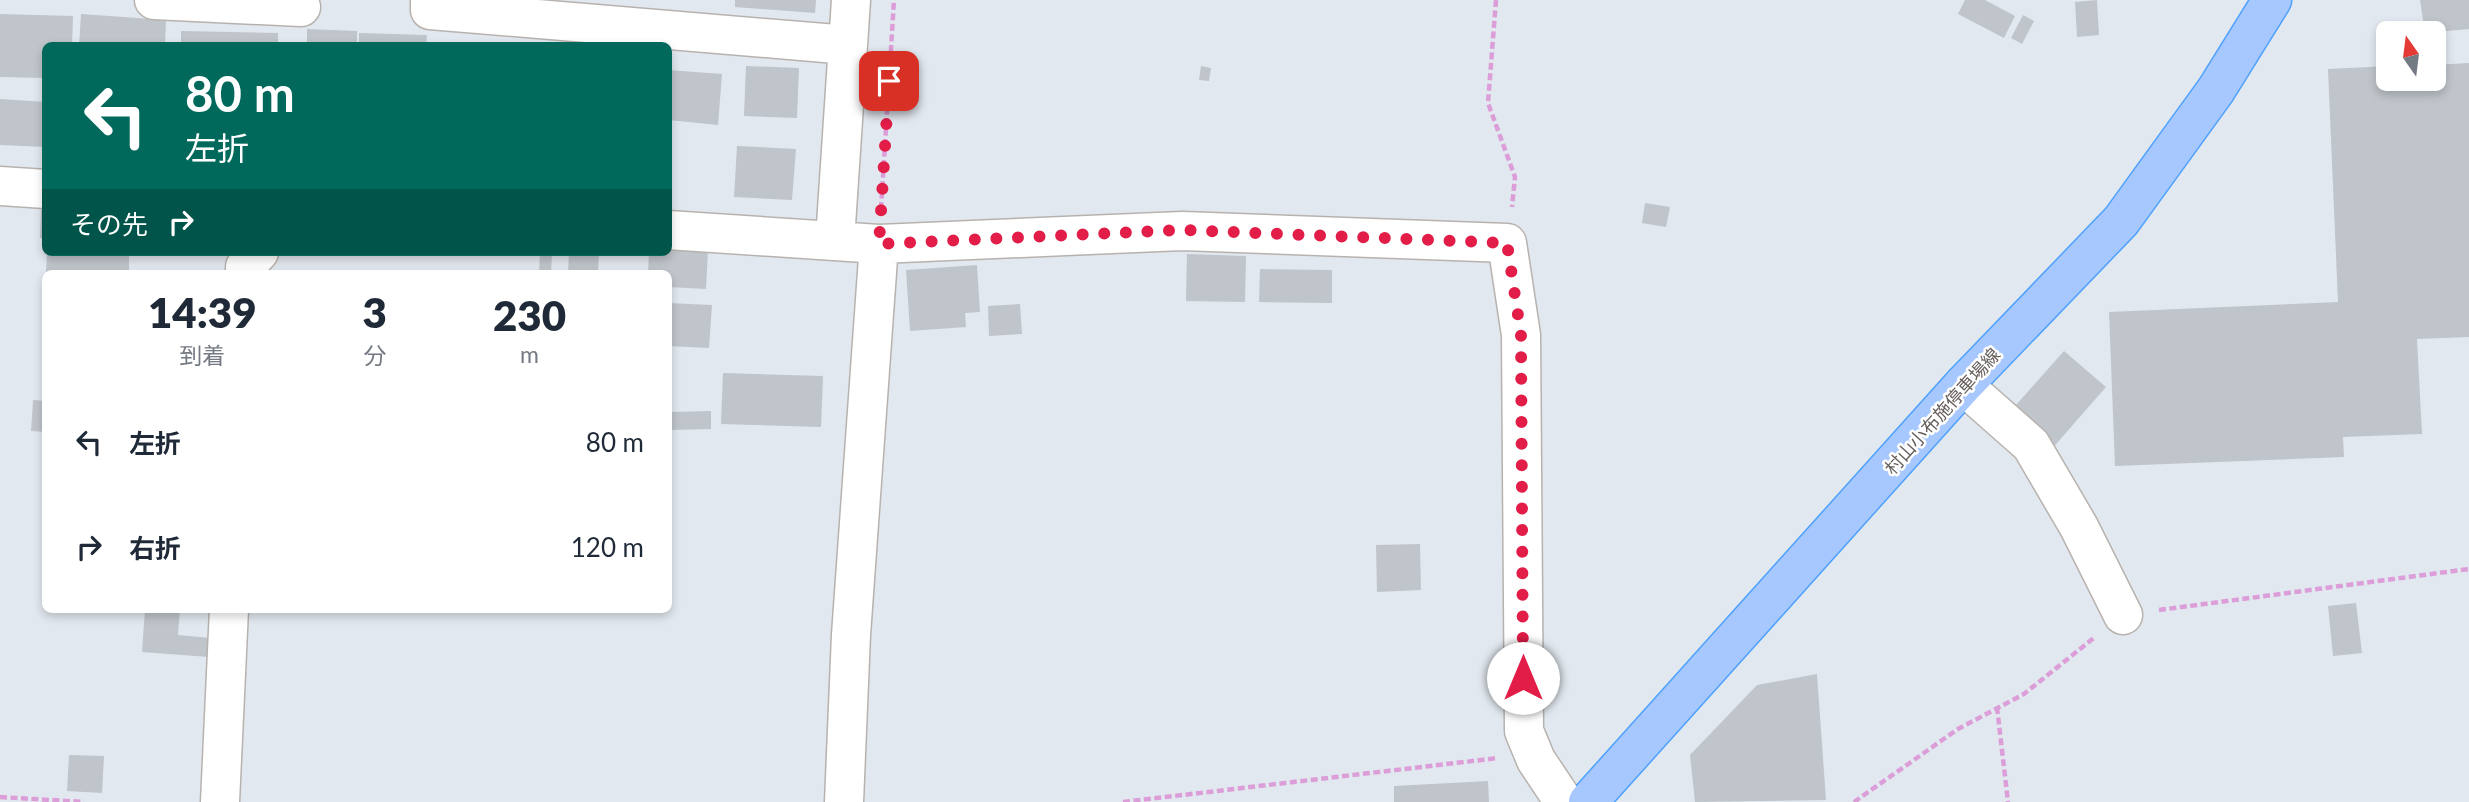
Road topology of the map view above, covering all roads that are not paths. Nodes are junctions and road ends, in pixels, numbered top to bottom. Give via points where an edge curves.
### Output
1 (154, 0) edge
2 (178, 0) edge
3 (430, 0) edge
4 (851, 0) edge
5 (2272, 0) edge
6 (301, 7) dead end
7 (848, 46) junction
8 (0, 186) edge
9 (42, 190) edge
10 (672, 230) edge
11 (835, 240) junction
12 (879, 244) junction
13 (255, 256) edge
14 (245, 270) edge
15 (1963, 385) junction
16 (229, 613) edge
17 (2123, 615) road end
18 (219, 802) edge
19 (844, 802) edge
20 (1564, 802) edge
21 (1588, 802) edge

1 - 2 street
2 - 6 street
3 - 7 street via 430,10
4 - 7 street
5 - 15 main road, 村山小布施停車場線 via 2216,90 2122,221
7 - 11 street
8 - 9 street
10 - 11 street
11 - 12 street
12 - 19 street
12 - 20 street via 1182,230 1507,243 1521,335 1524,731
13 - 14 street
15 - 17 street via 2031,445
15 - 21 main road, 村山小布施停車場線
16 - 18 street

